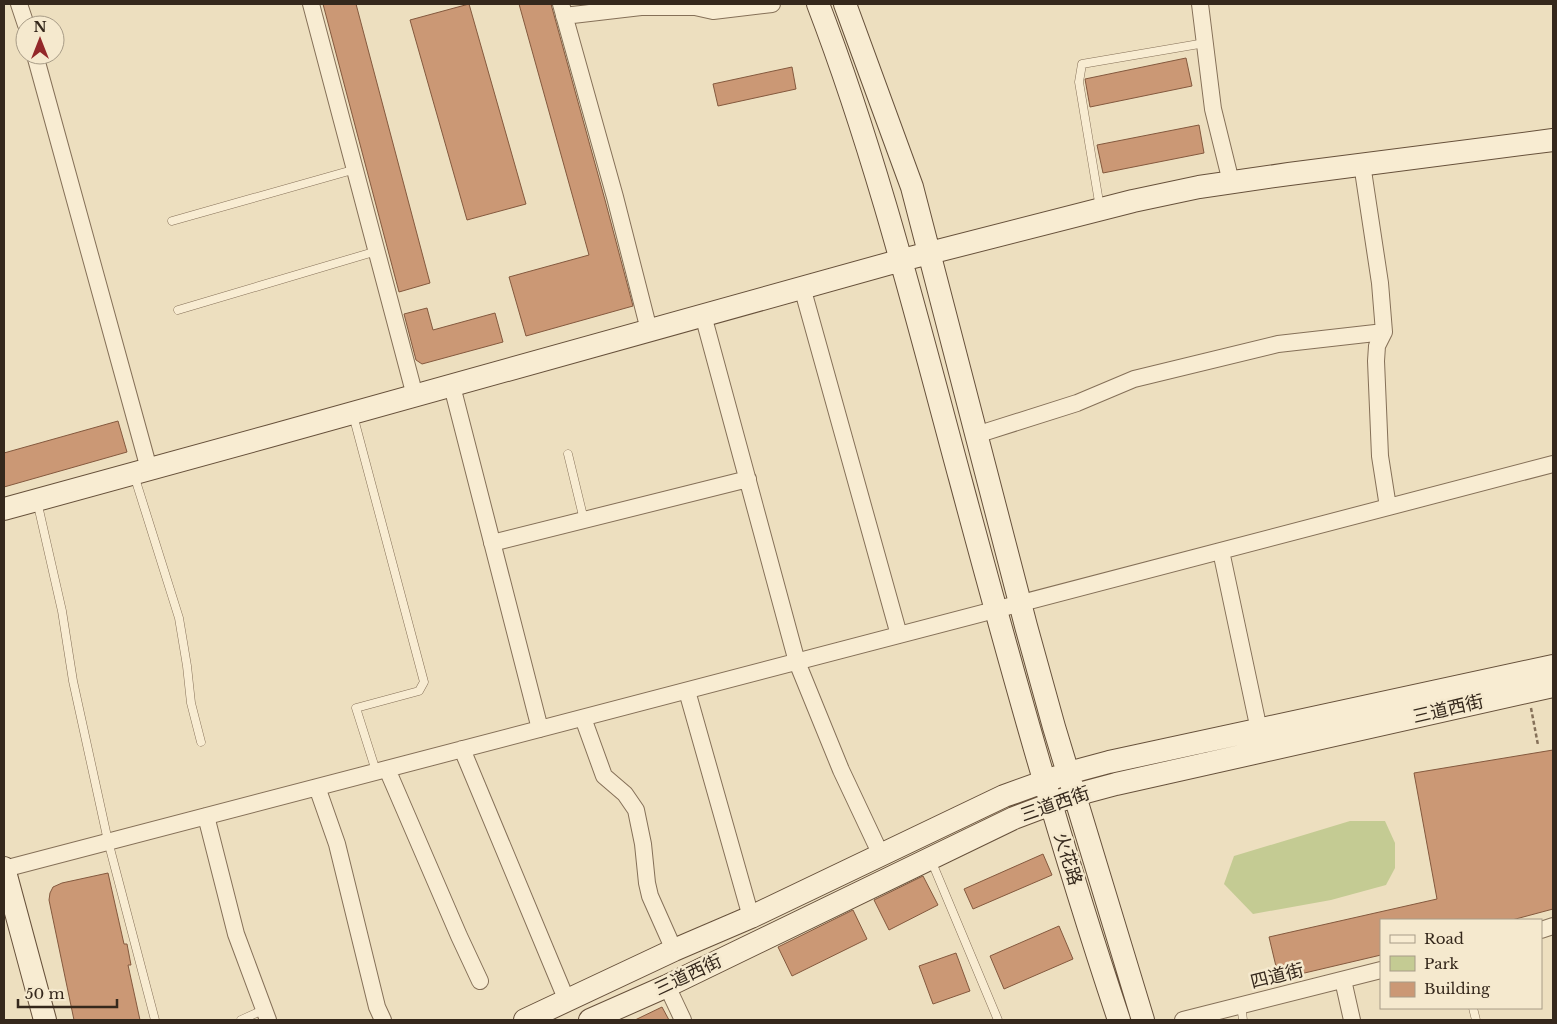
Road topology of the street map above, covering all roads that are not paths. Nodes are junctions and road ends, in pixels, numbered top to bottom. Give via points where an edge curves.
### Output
1 (311, 4) edge
2 (772, 4) edge
3 (818, 4) edge
4 (845, 4) edge
5 (1200, 4) edge
6 (563, 10) edge
7 (1205, 43) junction
8 (37, 65) edge
9 (1553, 143) edge
10 (1362, 164) junction
11 (356, 169) junction
12 (1231, 182) junction
13 (1101, 208) junction
14 (172, 222) dead end
15 (377, 251) junction
16 (929, 253) junction
17 (902, 260) junction
18 (802, 287) junction
19 (178, 310) dead end
20 (703, 315) junction
21 (649, 330) junction
22 (1384, 332) junction
23 (452, 386) junction
24 (414, 396) junction
25 (353, 413) junction
26 (976, 435) junction
27 (568, 454) dead end
28 (1553, 464) edge
29 (142, 471) junction
30 (748, 479) junction
31 (37, 500) junction
32 (1388, 507) junction
33 (4, 509) edge
34 (584, 520) junction
35 (492, 543) junction
36 (1221, 550) junction
37 (1020, 603) junction
38 (995, 610) junction
39 (899, 635) junction
40 (797, 662) junction
41 (1553, 666) edge
42 (1553, 686) edge
43 (687, 691) junction
44 (583, 718) junction
45 (540, 729) junction
46 (1259, 730) junction
47 (202, 742) dead end
48 (462, 749) junction
49 (382, 770) junction
50 (1068, 773) junction
51 (1044, 781) junction
52 (317, 787) junction
53 (1075, 795) junction
54 (1051, 803) junction
55 (206, 816) junction
56 (108, 841) junction
57 (881, 855) junction
58 (931, 858) junction
59 (4, 869) edge
60 (751, 917) junction
61 (674, 950) junction
62 (1380, 970) edge
63 (1343, 980) junction
64 (480, 981) dead end
65 (667, 986) junction
66 (567, 1001) junction
67 (1242, 1013) edge
68 (266, 1015) edge
69 (44, 1020) edge
70 (155, 1020) edge
71 (241, 1020) edge
72 (383, 1020) edge
73 (525, 1020) edge
74 (590, 1020) edge
75 (683, 1020) edge
76 (998, 1020) edge
77 (1118, 1020) edge
78 (1143, 1020) edge
79 (1183, 1020) edge
80 (1352, 1020) edge

1 - 11 street
2 - 6 street via 713,11 695,7
3 - 17 street, 火花路
4 - 16 street via 912,187
5 - 7 street
6 - 21 street
7 - 12 street via 1214,109
7 - 13 lane via 1082,64 1078,82
8 - 29 street
9 - 10 street
10 - 12 street
10 - 22 street
11 - 14 lane
11 - 15 street
12 - 13 street
13 - 16 street
15 - 19 lane
15 - 24 street
16 - 17 street
16 - 26 street
17 - 18 street
17 - 38 street, 火花路
18 - 20 street
18 - 39 street
20 - 21 street
20 - 30 street
21 - 23 street
22 - 26 street via 1278,344 1134,379 1077,403
22 - 32 street via 1377,346 1376,370 1380,456
23 - 24 street
23 - 35 street
24 - 25 street
25 - 29 street
25 - 49 lane via 424,682 420,691 356,708
26 - 37 street
27 - 34 lane
28 - 32 street
29 - 31 street
29 - 47 lane via 178,618 191,703
30 - 34 street
30 - 40 street
31 - 33 street
31 - 56 lane
32 - 36 street
34 - 35 street
35 - 45 street
36 - 37 street
36 - 46 street
37 - 38 street
37 - 50 street
38 - 39 street
38 - 51 street, 火花路
39 - 40 street
40 - 43 street
40 - 57 street via 841,770
41 - 46 street
42 - 53 street, 三道西街
43 - 44 street
43 - 60 street
44 - 45 street
44 - 61 street via 604,776 625,794 636,810 650,896
45 - 48 street
46 - 50 street
48 - 49 street
48 - 66 street
49 - 52 street
49 - 64 street
50 - 51 street
50 - 53 street
51 - 54 street, 火花路
51 - 57 street via 1004,796
52 - 55 street
52 - 72 street via 337,844 377,1007
53 - 54 street, 三道西街
53 - 78 street
54 - 58 street, 三道西街
54 - 77 street, 火花路
55 - 56 street
55 - 68 street via 236,934
56 - 59 street
56 - 70 lane
57 - 60 street
58 - 65 street, 三道西街
58 - 76 lane
59 - 69 street
60 - 61 street
61 - 66 street
62 - 63 street, 四道街
63 - 67 street, 四道街
63 - 80 street
65 - 74 street, 三道西街
65 - 75 street
66 - 73 street
67 - 79 street, 四道街
68 - 71 lane

